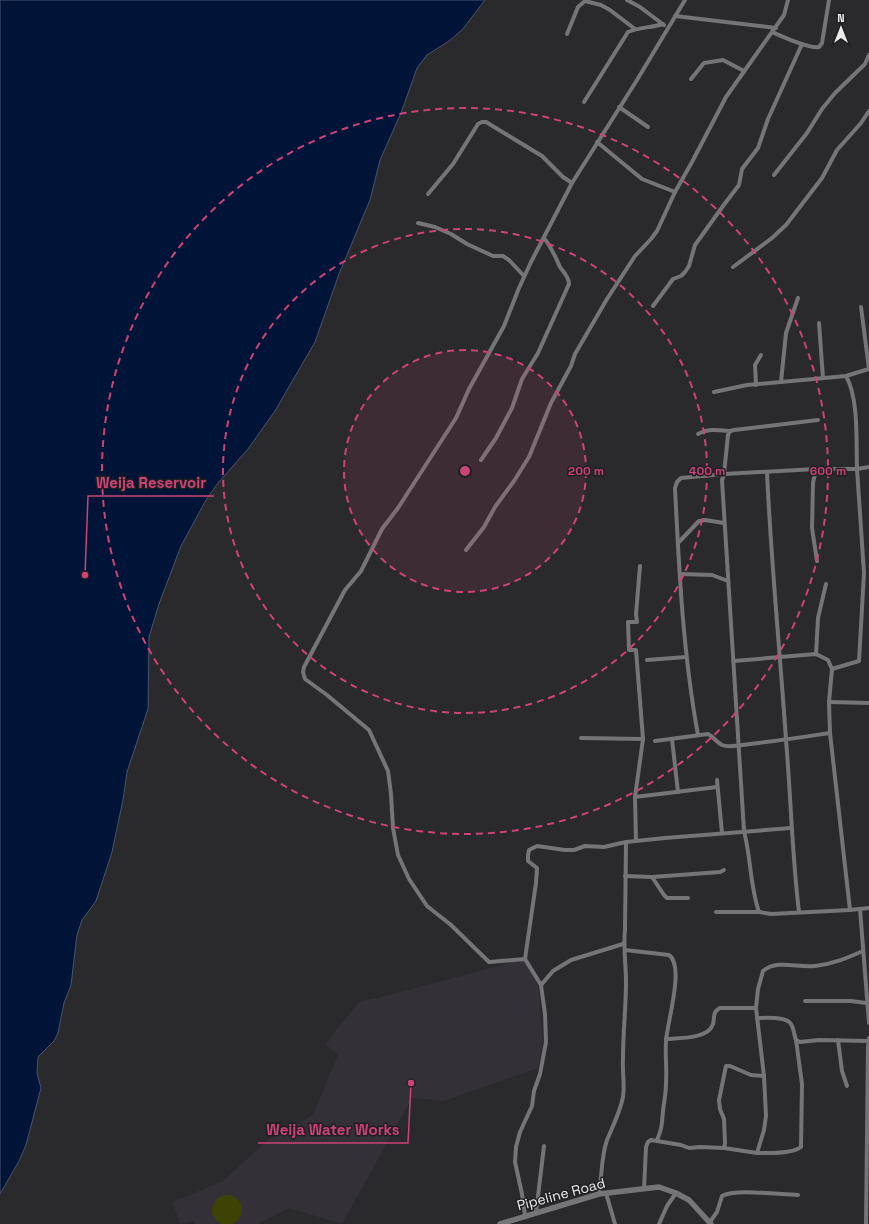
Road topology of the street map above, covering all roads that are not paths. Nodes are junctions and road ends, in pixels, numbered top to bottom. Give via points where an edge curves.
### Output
1 (627, 0) edge
2 (685, 0) edge
3 (788, 0) edge
4 (829, 0) edge
5 (675, 16) junction
6 (663, 24) junction
7 (668, 28) junction
8 (776, 28) junction
9 (635, 29) junction
10 (772, 32) junction
11 (567, 34) dead end
12 (802, 44) junction
13 (869, 55) edge
14 (744, 71) junction
15 (691, 79) dead end
16 (584, 102) dead end
17 (619, 107) junction
18 (869, 111) edge
19 (648, 127) dead end
20 (597, 142) junction
21 (774, 175) dead end
22 (572, 183) junction
23 (674, 192) junction
24 (428, 194) dead end
25 (418, 223) dead end
26 (544, 238) junction
27 (733, 267) dead end
28 (524, 276) junction
29 (798, 298) dead end
30 (653, 306) dead end
31 (861, 307) dead end
32 (819, 323) dead end
33 (761, 355) dead end
34 (869, 369) edge
35 (846, 376) junction
36 (823, 378) junction
37 (781, 382) junction
38 (756, 384) junction
39 (714, 392) dead end
40 (818, 420) dead end
41 (730, 432) junction
42 (698, 434) dead end
43 (481, 460) dead end
44 (869, 467) edge
45 (816, 469) junction
46 (857, 469) junction
47 (767, 472) junction
48 (724, 474) junction
49 (724, 523) junction
50 (678, 543) junction
51 (466, 550) dead end
52 (817, 561) dead end
53 (640, 566) dead end
54 (680, 574) junction
55 (728, 580) junction
56 (826, 584) dead end
57 (816, 654) junction
58 (686, 657) junction
59 (780, 658) junction
60 (647, 660) dead end
61 (734, 661) junction
62 (832, 669) junction
63 (829, 702) junction
64 (869, 703) edge
65 (830, 733) junction
66 (698, 735) junction
67 (581, 738) dead end
68 (642, 739) junction
69 (672, 739) junction
70 (786, 740) junction
71 (654, 741) dead end
72 (739, 745) junction
73 (717, 780) dead end
74 (717, 787) junction
75 (678, 792) junction
76 (635, 797) junction
77 (792, 828) junction
78 (744, 831) junction
79 (722, 833) junction
80 (636, 841) junction
81 (626, 842) junction
82 (724, 870) dead end
83 (625, 876) junction
84 (652, 877) junction
85 (688, 898) dead end
86 (869, 908) edge
87 (860, 909) junction
88 (850, 910) junction
89 (716, 912) dead end
90 (759, 912) junction
91 (799, 912) junction
92 (623, 944) junction
93 (625, 950) junction
94 (863, 951) junction
95 (525, 960) junction
96 (542, 985) junction
97 (805, 1002) dead end
98 (866, 1003) junction
99 (756, 1008) junction
100 (757, 1018) junction
101 (869, 1023) edge
102 (666, 1039) junction
103 (869, 1039) edge
104 (796, 1040) junction
105 (838, 1040) junction
106 (868, 1047) edge
107 (764, 1076) junction
108 (846, 1086) dead end
109 (657, 1140) junction
110 (544, 1146) dead end
111 (724, 1148) junction
112 (756, 1153) junction
113 (644, 1189) junction
114 (602, 1193) junction
115 (676, 1193) junction
116 (798, 1195) dead end
117 (536, 1213) junction
118 (525, 1215) junction
119 (711, 1223) edge
120 (500, 1224) edge
121 (615, 1224) edge
122 (658, 1224) edge
123 (866, 1224) edge

1 - 6 street
2 - 5 street
3 - 8 street via 784,15
4 - 12 street via 822,43 816,48
5 - 7 street
5 - 8 street
6 - 7 street
6 - 9 street
7 - 17 street
8 - 10 street
9 - 11 street via 610,10 585,1 578,7
9 - 16 street via 628,32
10 - 12 street
10 - 14 street
12 - 30 street via 768,119 758,148 742,169 739,185 695,244 685,272 673,279
13 - 21 street via 865,64 822,109
14 - 15 street via 723,60 709,62 702,64
14 - 23 street via 726,97
17 - 19 street
17 - 20 street
18 - 27 street via 837,150 822,178 786,225
20 - 22 street
20 - 23 street via 642,180
22 - 24 street via 542,156 482,122
22 - 26 street
23 - 51 street via 657,231 635,256 575,354 572,366 551,403 529,457 484,527
25 - 28 street via 451,234 493,256 503,256
26 - 28 street
26 - 43 street via 554,252 569,284 538,353 526,370 512,408
28 - 95 street via 504,326 456,418 382,529 361,571 345,590 303,672 305,679 369,730 388,771 398,855 409,880 427,906 489,962
29 - 37 street via 786,333
31 - 34 street
32 - 36 street
33 - 38 street via 755,365
34 - 35 street
35 - 36 street
35 - 46 street via 852,390
36 - 37 street
37 - 38 street
38 - 39 street
40 - 41 street
41 - 42 street via 710,430
41 - 48 street
44 - 46 street
45 - 46 street
45 - 47 street
45 - 52 street via 813,483 812,528
46 - 62 street via 864,573 860,659
47 - 48 street
47 - 59 street
48 - 49 street via 721,489
48 - 50 street via 681,478 677,482
49 - 50 street via 699,521
49 - 55 street
50 - 54 street
53 - 68 street via 637,622 628,622 629,650 636,650
54 - 55 street via 712,575
54 - 58 street
55 - 61 street
56 - 57 street via 818,618
57 - 59 street
57 - 62 street via 828,660
58 - 60 street
58 - 66 street
59 - 61 street
59 - 70 street
61 - 72 street
62 - 63 street
63 - 64 street
63 - 65 street
65 - 70 street
65 - 88 street
66 - 69 street
66 - 72 street via 713,736 724,746
67 - 68 street
68 - 76 street
69 - 71 street
69 - 75 street
70 - 72 street
70 - 77 street
72 - 78 street
73 - 74 street
74 - 75 street
74 - 79 street
75 - 76 street
76 - 80 street
77 - 78 street
77 - 91 street
78 - 79 street
78 - 90 street via 754,899
79 - 80 street
80 - 81 street
81 - 83 street
81 - 95 street via 604,847 585,846 574,850 537,846 529,850 528,861 537,868
82 - 84 street
83 - 84 street
83 - 92 street
84 - 85 street via 667,898
86 - 87 street
87 - 88 street
87 - 94 street
88 - 91 street
89 - 90 street
90 - 91 street
92 - 93 street
92 - 96 street via 571,960 553,971
93 - 102 street via 669,955 674,961 676,973
93 - 114 street via 623,1098 605,1148
94 - 98 street
94 - 99 street via 835,963 813,966 775,964 768,967 763,971 760,980
95 - 96 street
96 - 118 street via 546,1042 544,1058 532,1106 520,1132 514,1162
97 - 98 street
98 - 101 street
99 - 100 street
99 - 102 street via 720,1008 714,1014 711,1029 705,1033
100 - 104 street via 787,1021 792,1025
100 - 107 street
102 - 109 street via 662,1131
103 - 105 street
103 - 106 street
104 - 105 street
104 - 112 street via 802,1084 801,1147 782,1152
105 - 108 street
106 - 123 street
107 - 111 street via 751,1075 726,1066 719,1100 724,1119
107 - 112 street via 766,1116
109 - 111 street via 689,1148
109 - 113 street via 651,1140 646,1147
110 - 117 street
111 - 112 street
113 - 114 street, Pipeline Road
113 - 115 street, Pipeline Road via 659,1187
114 - 117 street, Pipeline Road
114 - 121 street
115 - 119 street, Pipeline Road via 689,1200
115 - 122 street
116 - 119 street via 747,1192 727,1194 722,1196
117 - 118 street, Pipeline Road
118 - 120 street, Pipeline Road

